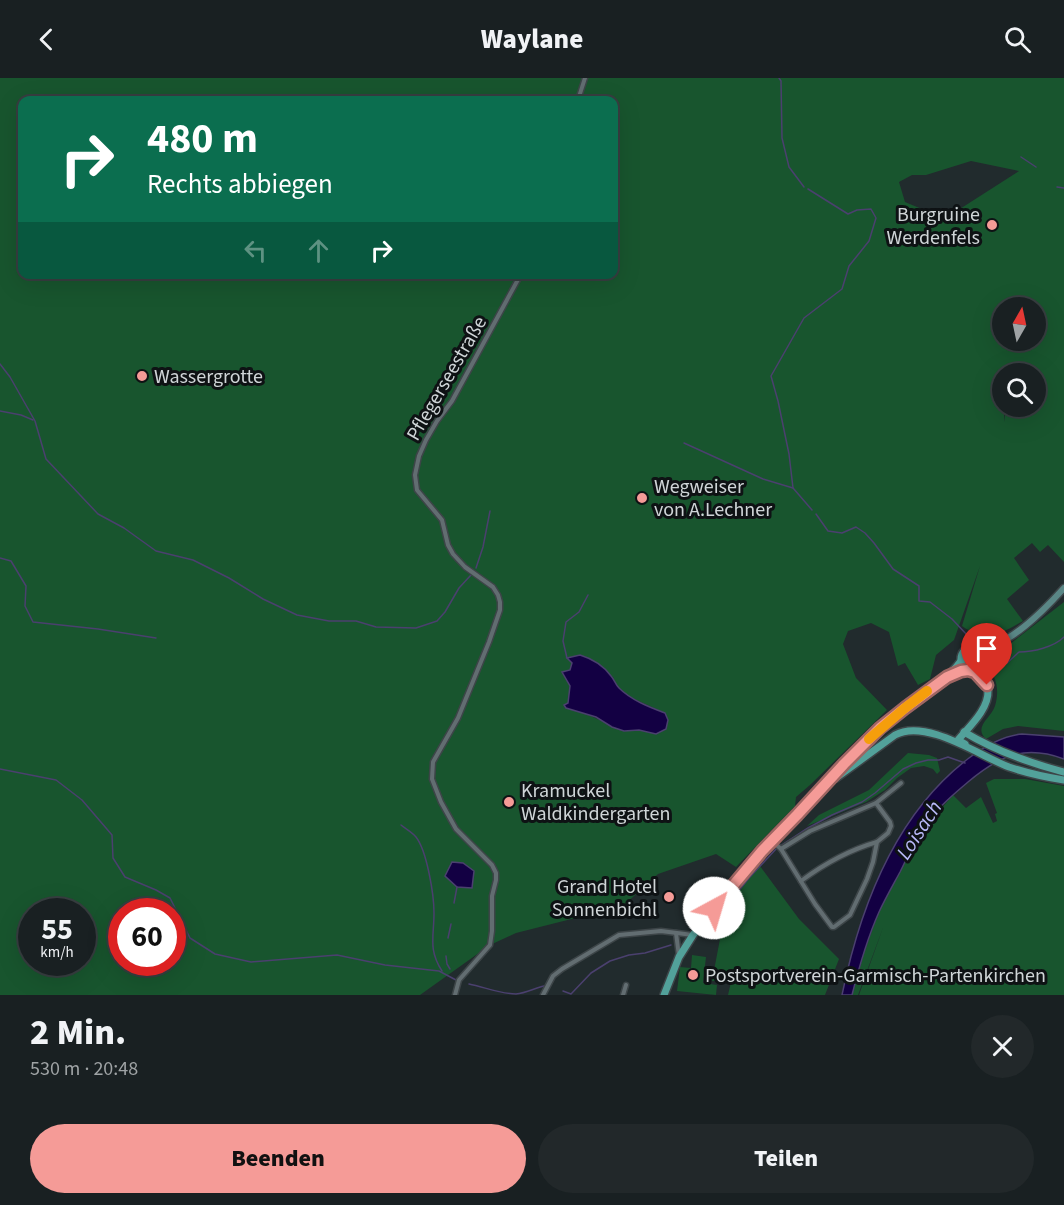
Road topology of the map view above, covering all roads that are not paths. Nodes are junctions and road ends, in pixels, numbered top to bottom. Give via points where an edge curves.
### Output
1 (585, 78) edge
2 (579, 96) edge
3 (518, 279) edge
4 (1064, 588) edge
5 (999, 644) junction
6 (979, 648) junction
7 (985, 658) junction
8 (961, 661) junction
9 (983, 666) junction
10 (970, 670) junction
11 (947, 677) junction
12 (987, 685) junction
13 (975, 719) junction
14 (964, 732) junction
15 (983, 743) junction
16 (974, 751) junction
17 (1064, 772) edge
18 (1064, 780) edge
19 (901, 783) dead end
20 (824, 786) junction
21 (876, 804) junction
22 (772, 840) junction
23 (877, 842) junction
24 (780, 849) junction
25 (801, 881) junction
26 (676, 933) junction
27 (693, 935) junction
28 (679, 957) junction
29 (626, 985) dead end
30 (455, 995) edge
31 (543, 995) edge
32 (623, 995) edge
33 (664, 995) edge

1 - 2 street
3 - 30 street, Pflegerseestraße via 452,401 426,440 416,466 417,490 442,520 453,554 493,587 500,602 489,642 458,718 433,762 432,779 456,829 496,873 490,945 459,980
4 - 5 street via 1039,614
5 - 6 street
5 - 7 street
6 - 7 main road
6 - 8 main road via 966,649
7 - 9 main road
8 - 10 main road
8 - 11 main road
9 - 10 main road
9 - 12 main road
10 - 11 main road
10 - 12 main road
11 - 20 main road via 880,728
12 - 13 main road via 985,705
13 - 14 main road
13 - 15 main road via 974,732
14 - 15 main road
14 - 16 main road via 958,740
15 - 17 main road via 1018,759
16 - 18 main road via 1007,766
16 - 20 main road via 934,734 901,731
19 - 21 street
20 - 22 main road
21 - 23 street via 891,826
21 - 24 street via 810,831
22 - 24 street
22 - 27 main road
23 - 25 street via 836,859
23 - 25 street via 867,879 850,915 834,927
24 - 25 street
26 - 27 street
26 - 28 street
26 - 31 street via 619,935 553,976
27 - 28 main road
28 - 33 main road
29 - 32 street

